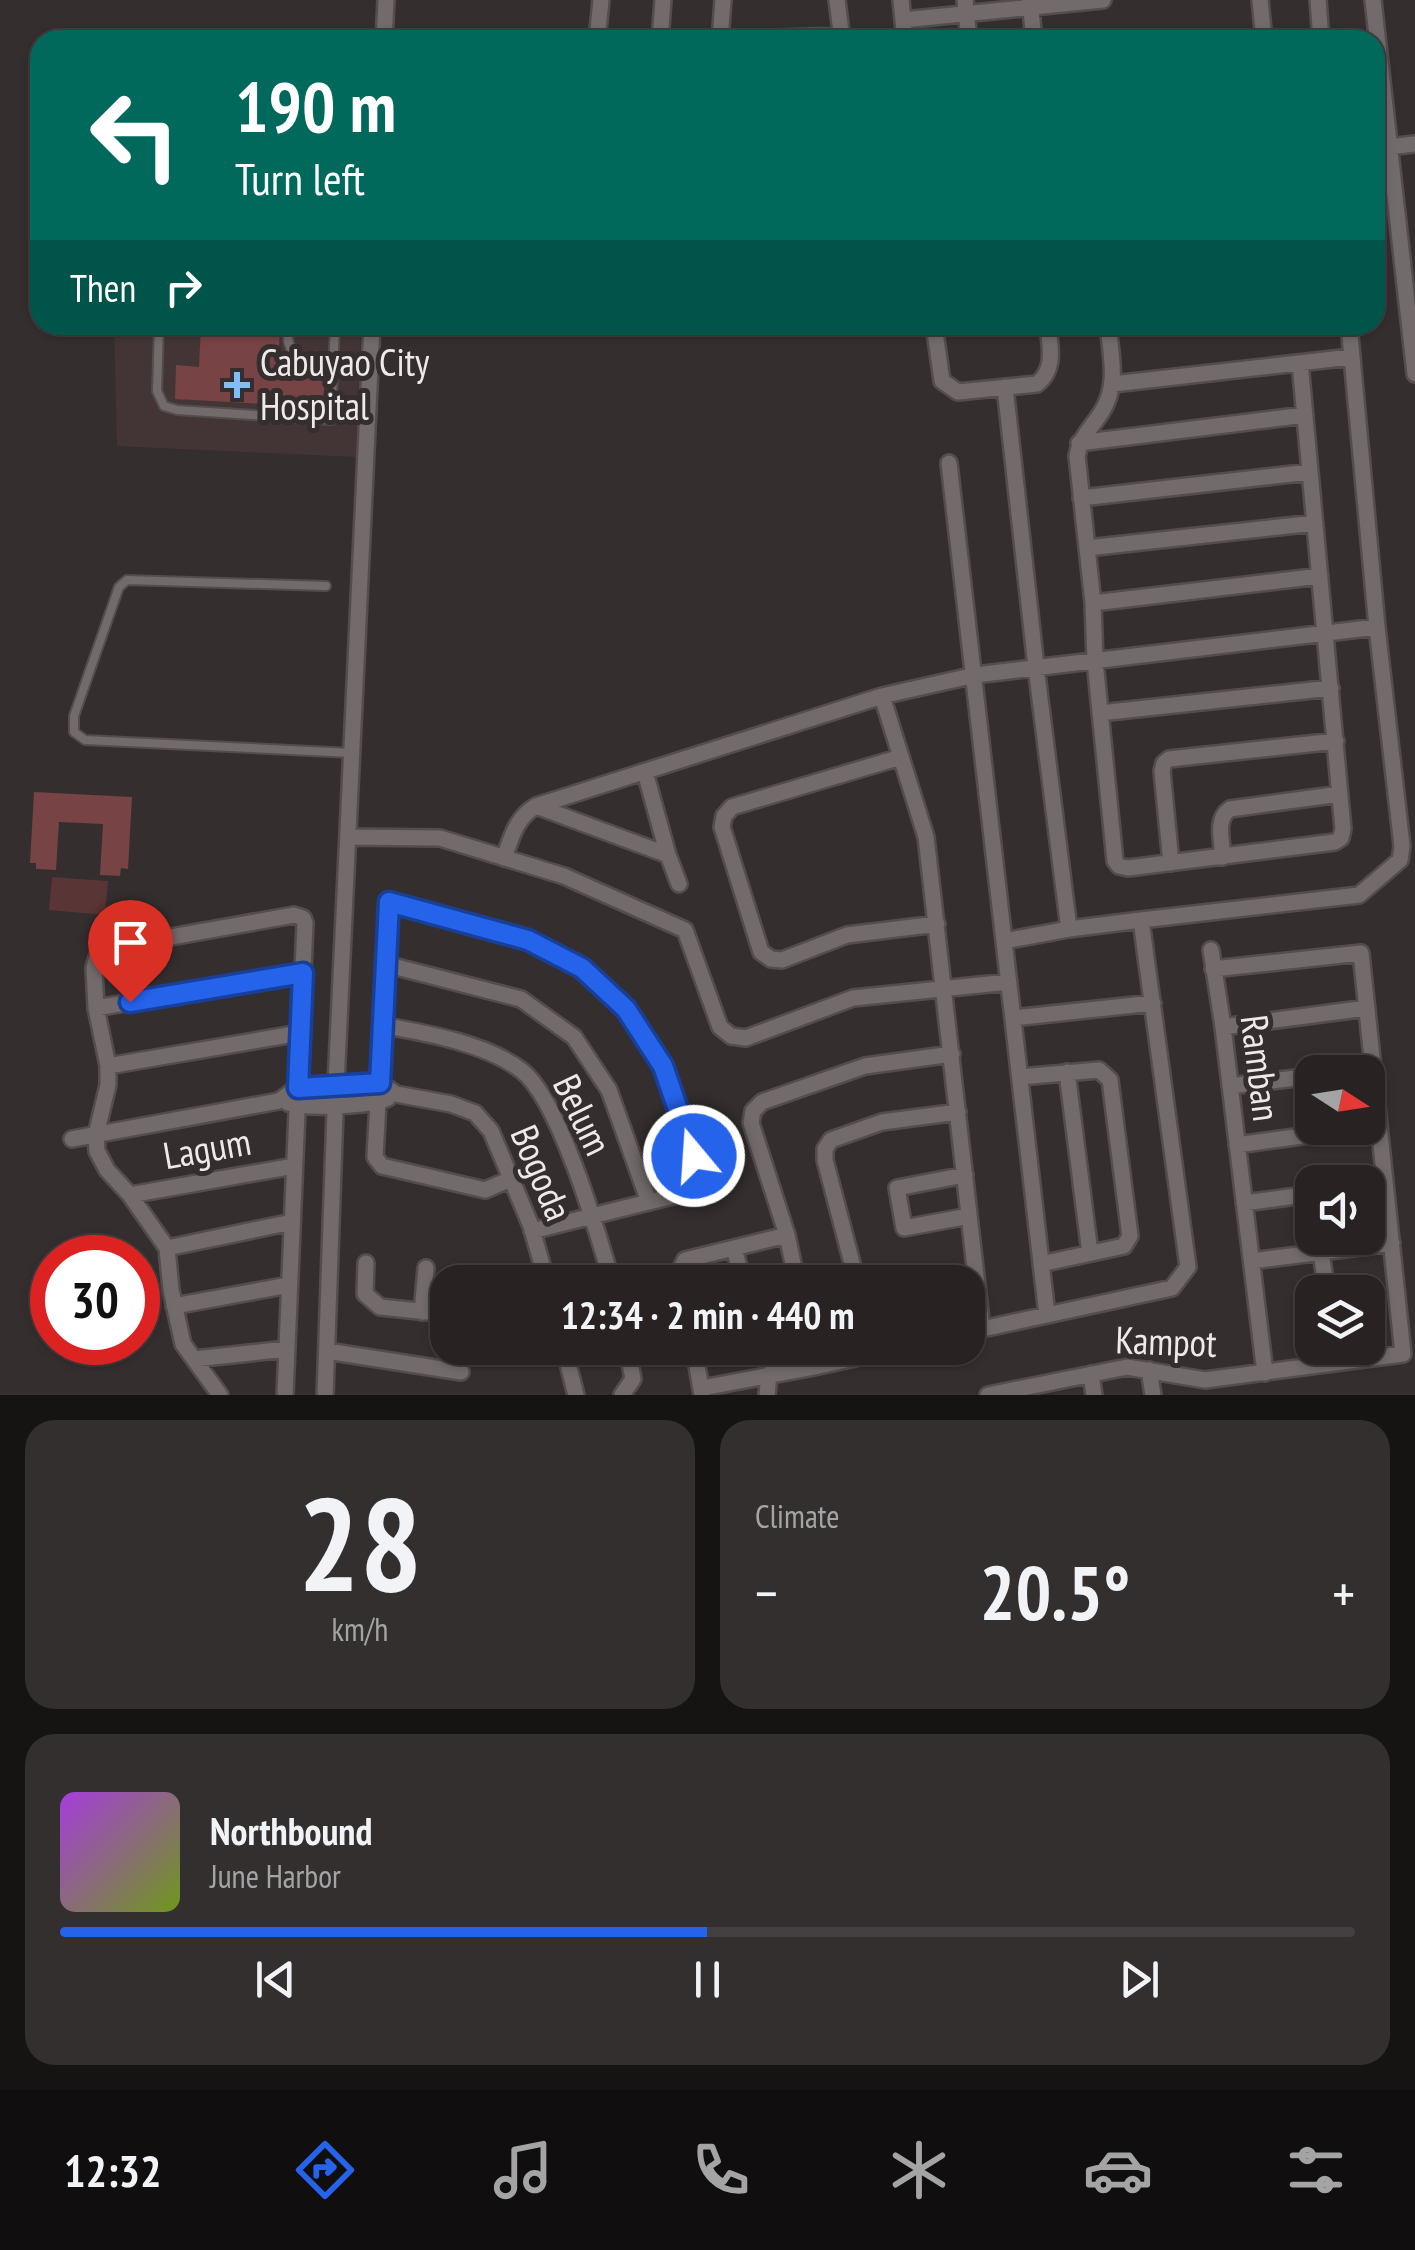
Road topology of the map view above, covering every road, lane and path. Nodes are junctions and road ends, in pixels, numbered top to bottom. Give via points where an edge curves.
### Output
1 (386, 0) edge
2 (601, 0) edge
3 (663, 0) edge
4 (723, 0) edge
5 (838, 0) edge
6 (901, 0) edge
7 (1104, 0) edge
8 (1260, 0) edge
9 (1318, 0) edge
10 (1373, 0) edge
11 (1031, 4) edge
12 (966, 7) edge
13 (903, 20) junction
14 (384, 30) edge
15 (598, 30) edge
16 (661, 30) edge
17 (721, 30) edge
18 (840, 30) edge
19 (904, 30) edge
20 (1033, 30) edge
21 (1263, 30) edge
22 (1321, 30) edge
23 (1376, 30) edge
24 (1385, 118) edge
25 (1415, 144) edge
26 (1388, 147) junction
27 (1412, 312) edge
28 (159, 335) edge
29 (289, 335) edge
30 (334, 335) edge
31 (372, 335) edge
32 (935, 335) edge
33 (1049, 335) edge
34 (1109, 335) edge
35 (1349, 335) edge
36 (1351, 357) junction
37 (333, 364) junction
38 (1300, 364) junction
39 (370, 368) junction
40 (1415, 374) edge
41 (1113, 384) junction
42 (1005, 387) junction
43 (1305, 415) junction
44 (1079, 443) junction
45 (949, 463) dead end
46 (1310, 472) junction
47 (1082, 498) junction
48 (1315, 523) junction
49 (1087, 548) junction
50 (1320, 576) junction
51 (326, 586) dead end
52 (1094, 603) junction
53 (1377, 627) junction
54 (1326, 633) junction
55 (1095, 661) junction
56 (1036, 668) junction
57 (974, 675) junction
58 (1331, 688) junction
59 (882, 696) junction
60 (1100, 714) junction
61 (1336, 741) junction
62 (352, 753) junction
63 (901, 756) junction
64 (645, 772) junction
65 (1340, 794) junction
66 (536, 806) junction
67 (349, 836) junction
68 (668, 855) junction
69 (1222, 856) junction
70 (504, 858) junction
71 (1171, 863) junction
72 (678, 884) dead end
73 (1141, 920) junction
74 (938, 924) junction
75 (1069, 928) junction
76 (1004, 941) junction
77 (1211, 950) dead end
78 (385, 964) junction
79 (1213, 969) junction
80 (303, 973) junction
81 (1009, 982) junction
82 (944, 988) junction
83 (1152, 1003) junction
84 (96, 1008) junction
85 (1367, 1008) junction
86 (1013, 1018) junction
87 (381, 1025) junction
88 (1223, 1027) junction
89 (300, 1034) junction
90 (952, 1054) junction
91 (1372, 1055) edge
92 (108, 1066) junction
93 (1068, 1072) junction
94 (1020, 1078) junction
95 (1295, 1078) edge
96 (380, 1083) junction
97 (336, 1084) junction
98 (1230, 1086) junction
99 (298, 1088) junction
100 (396, 1094) junction
101 (279, 1100) junction
102 (380, 1102) junction
103 (335, 1105) junction
104 (297, 1106) junction
105 (958, 1112) junction
106 (96, 1135) junction
107 (1295, 1136) edge
108 (72, 1140) dead end
109 (1237, 1144) junction
110 (1375, 1145) edge
111 (294, 1166) junction
112 (965, 1175) junction
113 (512, 1179) junction
114 (1386, 1184) joint
115 (130, 1195) junction
116 (1295, 1196) edge
117 (649, 1202) junction
118 (1244, 1203) junction
119 (592, 1216) junction
120 (969, 1216) junction
121 (292, 1222) junction
122 (532, 1231) junction
123 (786, 1235) junction
124 (1392, 1243) junction
125 (1385, 1244) edge
126 (167, 1248) junction
127 (734, 1248) junction
128 (1090, 1253) junction
129 (1298, 1255) edge
130 (1252, 1261) junction
131 (366, 1264) dead end
132 (1041, 1264) junction
133 (542, 1265) edge
134 (607, 1265) edge
135 (682, 1265) edge
136 (738, 1265) edge
137 (792, 1265) edge
138 (853, 1265) edge
139 (975, 1265) edge
140 (426, 1268) dead end
141 (289, 1285) junction
142 (174, 1306) junction
143 (422, 1312) junction
144 (430, 1313) edge
145 (1047, 1315) junction
146 (985, 1329) edge
147 (286, 1348) junction
148 (327, 1351) junction
149 (1385, 1354) edge
150 (194, 1359) junction
151 (568, 1365) edge
152 (630, 1365) edge
153 (697, 1365) edge
154 (823, 1365) edge
155 (1297, 1365) edge
156 (814, 1367) joint
157 (1149, 1370) junction
158 (460, 1372) dead end
159 (1265, 1373) junction
160 (769, 1374) junction
161 (1090, 1374) junction
162 (1034, 1390) edge
163 (702, 1392) edge
164 (220, 1395) edge
165 (284, 1395) edge
166 (325, 1395) edge
167 (576, 1395) edge
168 (622, 1395) edge
169 (767, 1395) edge
170 (988, 1395) edge
171 (1094, 1395) edge
172 (1153, 1395) edge

1 - 14 street
2 - 15 street
3 - 16 street
4 - 17 street
5 - 18 street
6 - 13 street
7 - 11 street
8 - 21 street
9 - 22 street
10 - 23 street
11 - 12 street
11 - 20 street
12 - 13 street
13 - 19 street
24 - 26 street
25 - 26 street
26 - 27 street
27 - 40 street
28 - 37 lane via 157,391 164,406 176,410 331,420
29 - 37 lane via 296,356
30 - 37 lane
31 - 39 street
32 - 42 street via 942,380 958,392
33 - 42 street via 1046,377
34 - 41 street
35 - 36 street
36 - 38 street
36 - 53 street
37 - 39 lane
38 - 41 street
38 - 43 street
39 - 62 street
41 - 44 street
42 - 56 street
43 - 44 street
43 - 46 street
44 - 47 street
45 - 57 street
46 - 47 street
46 - 48 street
47 - 49 street
48 - 49 street
48 - 50 street
49 - 52 street
50 - 52 street
50 - 54 street
51 - 62 lane via 127,580 74,716 74,732 85,740
52 - 55 street
53 - 54 street
53 - 73 street via 1400,860 1359,895
54 - 55 street
54 - 58 street
55 - 56 street
55 - 60 street
56 - 57 street
56 - 75 street
57 - 59 street
57 - 76 street
58 - 60 street
58 - 61 street
59 - 63 street
59 - 64 street
60 - 71 street via 1115,862 1128,868
61 - 65 street
61 - 71 street via 1169,759 1162,771
62 - 67 street
63 - 74 street via 926,837
63 - 74 street via 732,808 722,826 761,952 770,959 848,935
64 - 66 street
64 - 68 street
65 - 69 street via 1230,808 1221,822
65 - 69 street via 1344,829 1335,842
66 - 68 street
66 - 70 street via 518,822
67 - 70 street via 440,838
67 - 97 street
68 - 72 street
69 - 71 street
70 - 82 street via 564,876 685,930 720,1026 732,1036 746,1038 853,998
73 - 75 street
73 - 83 street
74 - 82 street
75 - 76 street
76 - 81 street
77 - 79 street, Ramban
78 - 87 street
78 - 117 street via 521,999 574,1037 609,1090
78 - 117 street via 389,902 528,940 582,968 626,1009 663,1066 705,1188
79 - 85 street via 1361,953
79 - 88 street, Ramban
80 - 84 street
80 - 84 street via 305,923 294,915 109,948 94,968
80 - 89 street
81 - 82 street
81 - 86 street
82 - 90 street
83 - 86 street
83 - 145 street via 1188,1266 1172,1288
84 - 92 street
85 - 88 street
85 - 91 street
86 - 94 street
87 - 96 street
87 - 119 street, Belum via 488,1051 524,1071 548,1102
88 - 98 street, Ramban
89 - 92 street
89 - 99 street
90 - 105 street
90 - 123 street via 865,1066 753,1111 751,1123
92 - 106 street
93 - 94 street
93 - 128 street
93 - 128 street via 1099,1070 1110,1080 1130,1236 1124,1246
94 - 132 street
95 - 98 street
96 - 97 street
96 - 100 street, Bogoda
96 - 102 street
97 - 99 street
97 - 103 street
98 - 109 street, Ramban
99 - 101 street
99 - 104 street
100 - 102 street
100 - 113 street, Bogoda via 475,1113 492,1130
101 - 104 street
101 - 106 street
102 - 103 street
102 - 113 street via 375,1156 382,1166 485,1190
103 - 104 street
103 - 148 street
104 - 111 street
105 - 112 street
105 - 138 street via 882,1122 831,1140 825,1160
106 - 108 street
106 - 115 street via 96,1151
107 - 109 street
109 - 118 street, Ramban
110 - 114 street
111 - 115 street, Lagum
111 - 121 street
112 - 120 street
112 - 120 street via 896,1188 904,1228
113 - 122 street, Bogoda
114 - 124 street
115 - 126 street
116 - 118 street
117 - 119 street
118 - 130 street, Ramban
119 - 122 street
119 - 134 street, Belum
120 - 139 street
121 - 126 street
121 - 141 street
122 - 133 street, Bogoda
123 - 127 street
123 - 137 street
124 - 125 street
124 - 149 street, Kampot via 1403,1354
126 - 142 street
127 - 135 street
127 - 136 street
128 - 132 street
129 - 130 street
130 - 159 street, Ramban
131 - 143 street via 365,1294 380,1307
132 - 145 street
140 - 143 street
141 - 142 street
141 - 147 street
142 - 150 street
143 - 144 street
145 - 146 street
147 - 150 street
147 - 165 street
148 - 158 street
148 - 166 street
150 - 164 street
151 - 167 street
152 - 168 street via 633,1379
153 - 163 street
154 - 156 street
155 - 159 street, Kampot
156 - 160 street
157 - 159 street, Kampot via 1205,1380
157 - 161 street, Kampot
157 - 172 street
160 - 163 street
160 - 169 street
161 - 162 street, Kampot
161 - 171 street
162 - 170 street, Kampot

